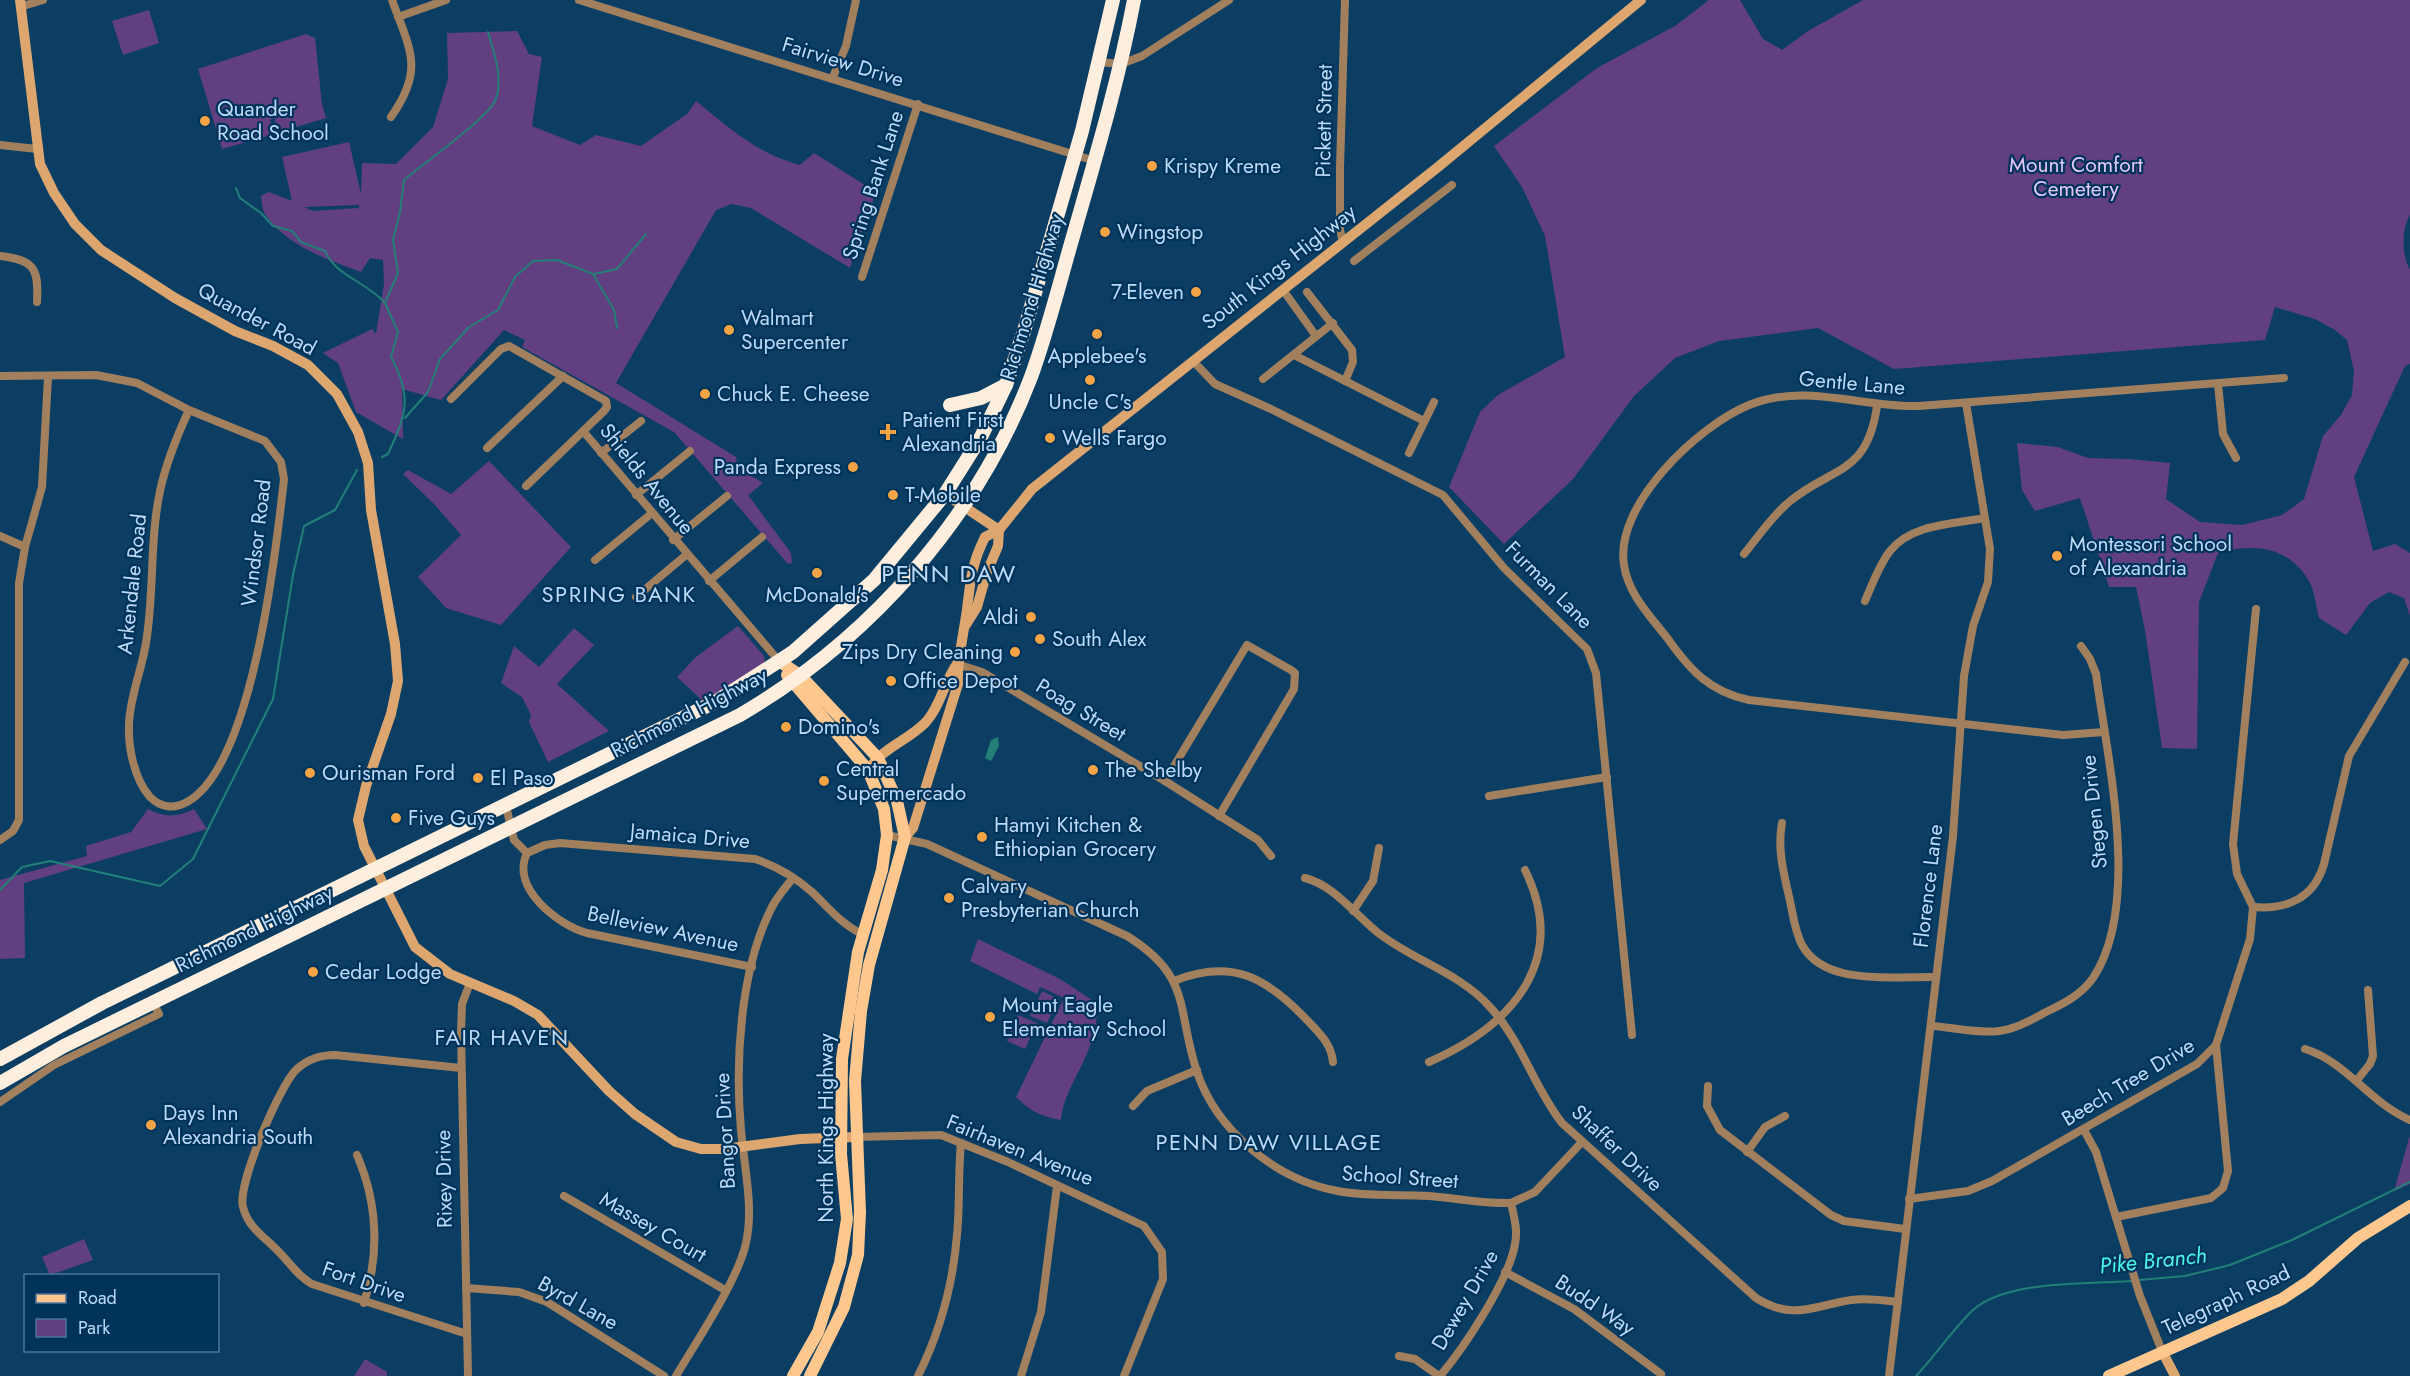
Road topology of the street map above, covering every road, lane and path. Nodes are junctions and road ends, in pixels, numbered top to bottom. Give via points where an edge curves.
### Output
1 (43, 0) edge
2 (392, 0) edge
3 (446, 0) edge
4 (579, 0) edge
5 (856, 0) edge
6 (1113, 0) edge
7 (1134, 0) edge
8 (1228, 0) edge
9 (1345, 0) edge
10 (1641, 0) edge
11 (20, 4) edge
12 (398, 17) junction
13 (1100, 62) junction
14 (1121, 64) junction
15 (834, 78) junction
16 (918, 104) junction
17 (391, 117) dead end
18 (0, 145) edge
19 (37, 149) junction
20 (1076, 154) junction
21 (1095, 161) junction
22 (1452, 185) dead end
23 (1343, 242) junction
24 (0, 256) edge
25 (1354, 261) dead end
26 (862, 277) dead end
27 (1282, 290) junction
28 (1307, 292) dead end
29 (37, 302) dead end
30 (1333, 323) junction
31 (1316, 336) junction
32 (1294, 356) junction
33 (1193, 361) junction
34 (563, 375) junction
35 (0, 376) edge
36 (48, 377) junction
37 (2284, 378) dead end
38 (1263, 379) dead end
39 (1345, 381) junction
40 (2218, 384) junction
41 (1006, 385) junction
42 (451, 399) dead end
43 (1434, 402) dead end
44 (1966, 403) junction
45 (950, 405) dead end
46 (1877, 406) junction
47 (189, 410) junction
48 (641, 421) dead end
49 (1424, 422) junction
50 (583, 431) junction
51 (487, 448) dead end
52 (690, 451) dead end
53 (601, 453) junction
54 (1409, 453) dead end
55 (2236, 458) dead end
56 (526, 486) dead end
57 (636, 495) junction
58 (945, 495) junction
59 (726, 496) dead end
60 (962, 507) junction
61 (652, 513) junction
62 (1984, 518) junction
63 (999, 530) junction
64 (0, 537) edge
65 (762, 537) dead end
66 (674, 540) junction
67 (25, 547) junction
68 (1744, 554) dead end
69 (686, 555) junction
70 (596, 560) dead end
71 (708, 581) junction
72 (636, 597) dead end
73 (1865, 601) dead end
74 (2256, 609) dead end
75 (965, 626) junction
76 (2081, 646) dead end
77 (779, 661) junction
78 (2405, 662) dead end
79 (957, 664) junction
80 (796, 679) junction
81 (1961, 724) junction
82 (2104, 732) junction
83 (878, 758) junction
84 (868, 770) junction
85 (1607, 777) junction
86 (1165, 781) junction
87 (1488, 796) dead end
88 (151, 797) joint
89 (506, 806) junction
90 (1219, 816) junction
91 (1782, 823) dead end
92 (511, 826) junction
93 (887, 835) junction
94 (905, 837) junction
95 (0, 840) edge
96 (1379, 848) dead end
97 (526, 853) junction
98 (1271, 856) dead end
99 (1525, 870) dead end
100 (376, 871) junction
101 (793, 878) junction
102 (1305, 878) dead end
103 (384, 889) junction
104 (2253, 907) junction
105 (1353, 911) junction
106 (862, 934) junction
107 (752, 967) junction
108 (1936, 978) junction
109 (1174, 981) junction
110 (470, 983) junction
111 (2368, 990) dead end
112 (153, 1002) junction
113 (1499, 1018) junction
114 (1931, 1026) junction
115 (1632, 1035) dead end
116 (2216, 1045) junction
117 (2305, 1049) dead end
118 (0, 1059) edge
119 (1333, 1062) dead end
120 (1429, 1062) dead end
121 (461, 1068) junction
122 (1197, 1070) junction
123 (2356, 1080) junction
124 (0, 1083) edge
125 (1708, 1086) dead end
126 (0, 1102) edge
127 (1133, 1106) dead end
128 (1785, 1116) dead end
129 (2410, 1120) edge
130 (2084, 1130) junction
131 (856, 1137) junction
132 (841, 1138) junction
133 (1582, 1142) junction
134 (961, 1143) junction
135 (742, 1146) junction
136 (1747, 1152) junction
137 (357, 1155) dead end
138 (1057, 1186) junction
139 (564, 1196) dead end
140 (1909, 1199) junction
141 (1511, 1203) junction
142 (2410, 1206) edge
143 (2116, 1217) junction
144 (1905, 1229) junction
145 (1505, 1272) junction
146 (466, 1288) junction
147 (725, 1290) junction
148 (1898, 1302) junction
149 (364, 1303) junction
150 (467, 1334) junction
151 (2162, 1351) junction
152 (1399, 1356) dead end
153 (1661, 1374) dead end
154 (468, 1376) edge
155 (664, 1376) edge
156 (676, 1376) edge
157 (793, 1376) edge
158 (810, 1376) edge
159 (918, 1376) edge
160 (1021, 1376) edge
161 (1124, 1376) edge
162 (1440, 1376) edge
163 (1889, 1376) edge
164 (2109, 1376) edge
165 (2175, 1376) edge

1 - 11 street
2 - 12 street
3 - 12 street
4 - 15 street, Fairview Drive
5 - 15 street
6 - 13 highway, Richmond Highway
7 - 14 highway, Richmond Highway
8 - 14 street via 1146,53
9 - 23 street, Pickett Street via 1340,168
10 - 23 street, South Kings Highway
11 - 19 street, Quander Road
12 - 17 street via 412,68 405,97
13 - 14 street
13 - 20 highway, Richmond Highway
14 - 21 highway, Richmond Highway
15 - 16 street, Fairview Drive
16 - 20 street, Fairview Drive
16 - 26 street, Spring Bank Lane
18 - 19 street
19 - 100 street, Quander Road via 54,193 88,238 207,316 308,365 337,394 358,432 368,463 371,510 398,681 359,815 362,840
20 - 21 street, Fairview Drive
20 - 41 highway, Richmond Highway
21 - 60 highway, Richmond Highway via 1031,376 1005,434
22 - 25 street
23 - 27 street, South Kings Highway
24 - 29 street via 18,258 34,269 39,282
27 - 31 street
27 - 33 street, South Kings Highway
28 - 30 street
30 - 31 street
30 - 39 street via 1354,355
31 - 32 street
32 - 38 street
32 - 39 street
33 - 63 street, South Kings Highway via 1046,477
33 - 85 street, Furman Lane via 1215,384 1443,495 1453,505 1504,568 1587,649 1596,673
34 - 42 street, Shields Avenue via 505,346
34 - 50 street, Shields Avenue via 606,400 607,407
34 - 51 street
35 - 36 street, Windsor Road
36 - 47 street, Windsor Road via 96,375 122,379 147,387
36 - 67 street via 42,487
37 - 40 street, Gentle Lane
39 - 49 street
40 - 44 street, Gentle Lane
40 - 55 street via 2223,434
41 - 45 highway via 970,402
41 - 58 highway, Richmond Highway via 981,437
43 - 49 street
44 - 46 street, Gentle Lane
44 - 62 street, Florence Lane
46 - 68 street via 1870,435 1856,458 1838,474 1787,504
46 - 81 street, Gentle Lane via 1829,395 1790,395 1751,404 1714,423 1681,452 1634,511 1624,540 1625,572 1636,597 1686,664 1723,693 1749,700
47 - 88 street, Arkendale Road via 160,492 148,635 130,717 134,763
47 - 88 street, Windsor Road via 265,441 281,462 284,479 254,673 220,764 201,792 183,805 162,805
48 - 53 street
49 - 54 street
50 - 53 street, Shields Avenue
50 - 56 street
52 - 57 street
53 - 57 street, Shields Avenue
57 - 61 street, Shields Avenue
58 - 60 street
58 - 77 highway, Richmond Highway via 874,580 816,634
59 - 66 street
60 - 63 street
60 - 80 highway, Richmond Highway via 916,568 880,606
61 - 66 street, Shields Avenue
61 - 70 street
62 - 73 street via 1922,530 1904,538 1889,552
62 - 81 street, Florence Lane via 1990,549 1989,572 1967,652
63 - 75 street, North Kings Highway via 998,546 977,607
63 - 75 street, North Kings Highway via 985,537 978,549 968,586
64 - 67 street
65 - 71 street
66 - 69 street, Shields Avenue
67 - 95 street via 17,612 19,820 13,831
69 - 71 street, Shields Avenue
69 - 72 street
71 - 77 street, Shields Avenue
74 - 104 street via 2233,844 2237,874
75 - 79 street, North Kings Highway
76 - 82 street, Stegen Drive via 2093,664
77 - 80 main road, North Kings Highway
77 - 89 highway, Richmond Highway via 717,701
78 - 104 street via 2349,756 2318,881 2291,904 2271,909
79 - 83 street, North Kings Highway via 925,723
79 - 86 street, Poag Street via 986,674
79 - 94 street, North Kings Highway via 958,684 949,714 912,828
80 - 83 main road, North Kings Highway
80 - 84 main road, North Kings Highway
80 - 92 highway, Richmond Highway via 730,720
81 - 82 street, Gentle Lane via 2063,735
81 - 108 street, Florence Lane via 1953,836
82 - 114 street, Stegen Drive via 2119,864 2110,934 2092,979 2075,997 2012,1028 1989,1032
83 - 84 street, North Kings Highway
83 - 94 main road, North Kings Highway via 897,801
84 - 93 main road, North Kings Highway via 884,809
85 - 87 street
85 - 115 street, Furman Lane
86 - 90 street, Poag Street
86 - 90 street via 1247,645 1292,670 1295,683
89 - 92 street, Belleview Avenue
89 - 100 highway, Richmond Highway
90 - 98 street, Poag Street via 1258,840
91 - 108 street via 1778,846 1798,934 1815,961 1843,974
92 - 97 street, Belleview Avenue via 516,843
92 - 103 highway, Richmond Highway
93 - 94 street, School Street
93 - 106 main road, North Kings Highway via 882,870
94 - 109 street, School Street via 1127,936 1153,953
94 - 131 main road, North Kings Highway via 865,988 856,1059
96 - 105 street via 1373,881
97 - 101 street, Jamaica Drive via 560,843 744,857 770,864
97 - 107 street, Belleview Avenue via 522,864 531,890 547,913 567,926
99 - 113 street via 1540,909 1540,952 1522,993
100 - 103 street, Quander Road
100 - 118 highway, Richmond Highway via 102,1003
101 - 106 street, Jamaica Drive via 837,918
101 - 107 street, Bangor Drive via 770,911
102 - 105 street, Shaffer Drive via 1323,884
103 - 110 street, Fairhaven Avenue via 415,947 441,969
103 - 112 highway, Richmond Highway
104 - 116 street, Beech Tree Drive via 2247,950
105 - 113 street, Shaffer Drive via 1378,933 1469,988
106 - 132 main road, North Kings Highway via 842,1059
107 - 135 street, Bangor Drive via 739,1065
108 - 114 street, Florence Lane
109 - 119 street via 1220,970 1262,981 1284,996 1323,1037
109 - 122 street, School Street
110 - 121 street, Rixey Drive via 462,1004
110 - 135 street, Fairhaven Avenue via 538,1015 609,1091 668,1137 700,1149
111 - 123 street via 2373,1056
112 - 124 highway, Richmond Highway
112 - 126 street via 159,1014 54,1065
113 - 120 street via 1465,1046
113 - 133 street, Shaffer Drive via 1519,1044 1552,1111
114 - 140 street, Florence Lane
116 - 130 street, Beech Tree Drive via 2197,1064
116 - 143 street via 2228,1171 2223,1188 2211,1198
117 - 123 street via 2328,1057
121 - 146 street, Rixey Drive
121 - 149 street, Fort Drive via 335,1055 315,1058 299,1067 288,1080 248,1170 242,1202 252,1227 304,1280
122 - 127 street via 1147,1091
122 - 141 street, School Street via 1210,1097 1238,1137 1268,1162 1300,1179 1346,1193
123 - 129 street
125 - 136 street via 1707,1106 1714,1122
128 - 136 street via 1765,1127
130 - 140 street, Beech Tree Drive via 1976,1188
130 - 143 street via 2094,1146
131 - 132 street, Fairhaven Avenue
131 - 134 street, Fairhaven Avenue via 936,1134
131 - 158 main road, North Kings Highway via 858,1255 844,1306
132 - 135 street, Fairhaven Avenue
132 - 157 main road, North Kings Highway via 847,1219 840,1263 818,1332
133 - 141 street via 1535,1192
133 - 148 street, Shaffer Drive via 1764,1304 1800,1312 1859,1299
134 - 138 street, Fairhaven Avenue
134 - 159 street via 951,1278
135 - 147 street, Bangor Drive via 748,1211 746,1242
136 - 144 street via 1836,1218
137 - 149 street via 372,1196 375,1221 375,1252
138 - 160 street via 1041,1312
138 - 161 street, Fairhaven Avenue via 1141,1224 1162,1252 1161,1288
139 - 147 street, Massey Court
140 - 144 street, Florence Lane
141 - 145 street, Dewey Drive via 1516,1238
142 - 151 main road, Telegraph Road via 2358,1238 2282,1299
143 - 151 street
144 - 148 street, Florence Lane
145 - 153 street, Budd Way via 1574,1309
145 - 162 street, Dewey Drive via 1465,1345
146 - 150 street, Rixey Drive
146 - 155 street, Byrd Lane via 519,1292 547,1302
147 - 156 street, Bangor Drive
148 - 163 street, Florence Lane
149 - 150 street, Fort Drive
150 - 154 street, Rixey Drive
151 - 164 main road, Telegraph Road
151 - 165 street
152 - 162 street via 1415,1359

